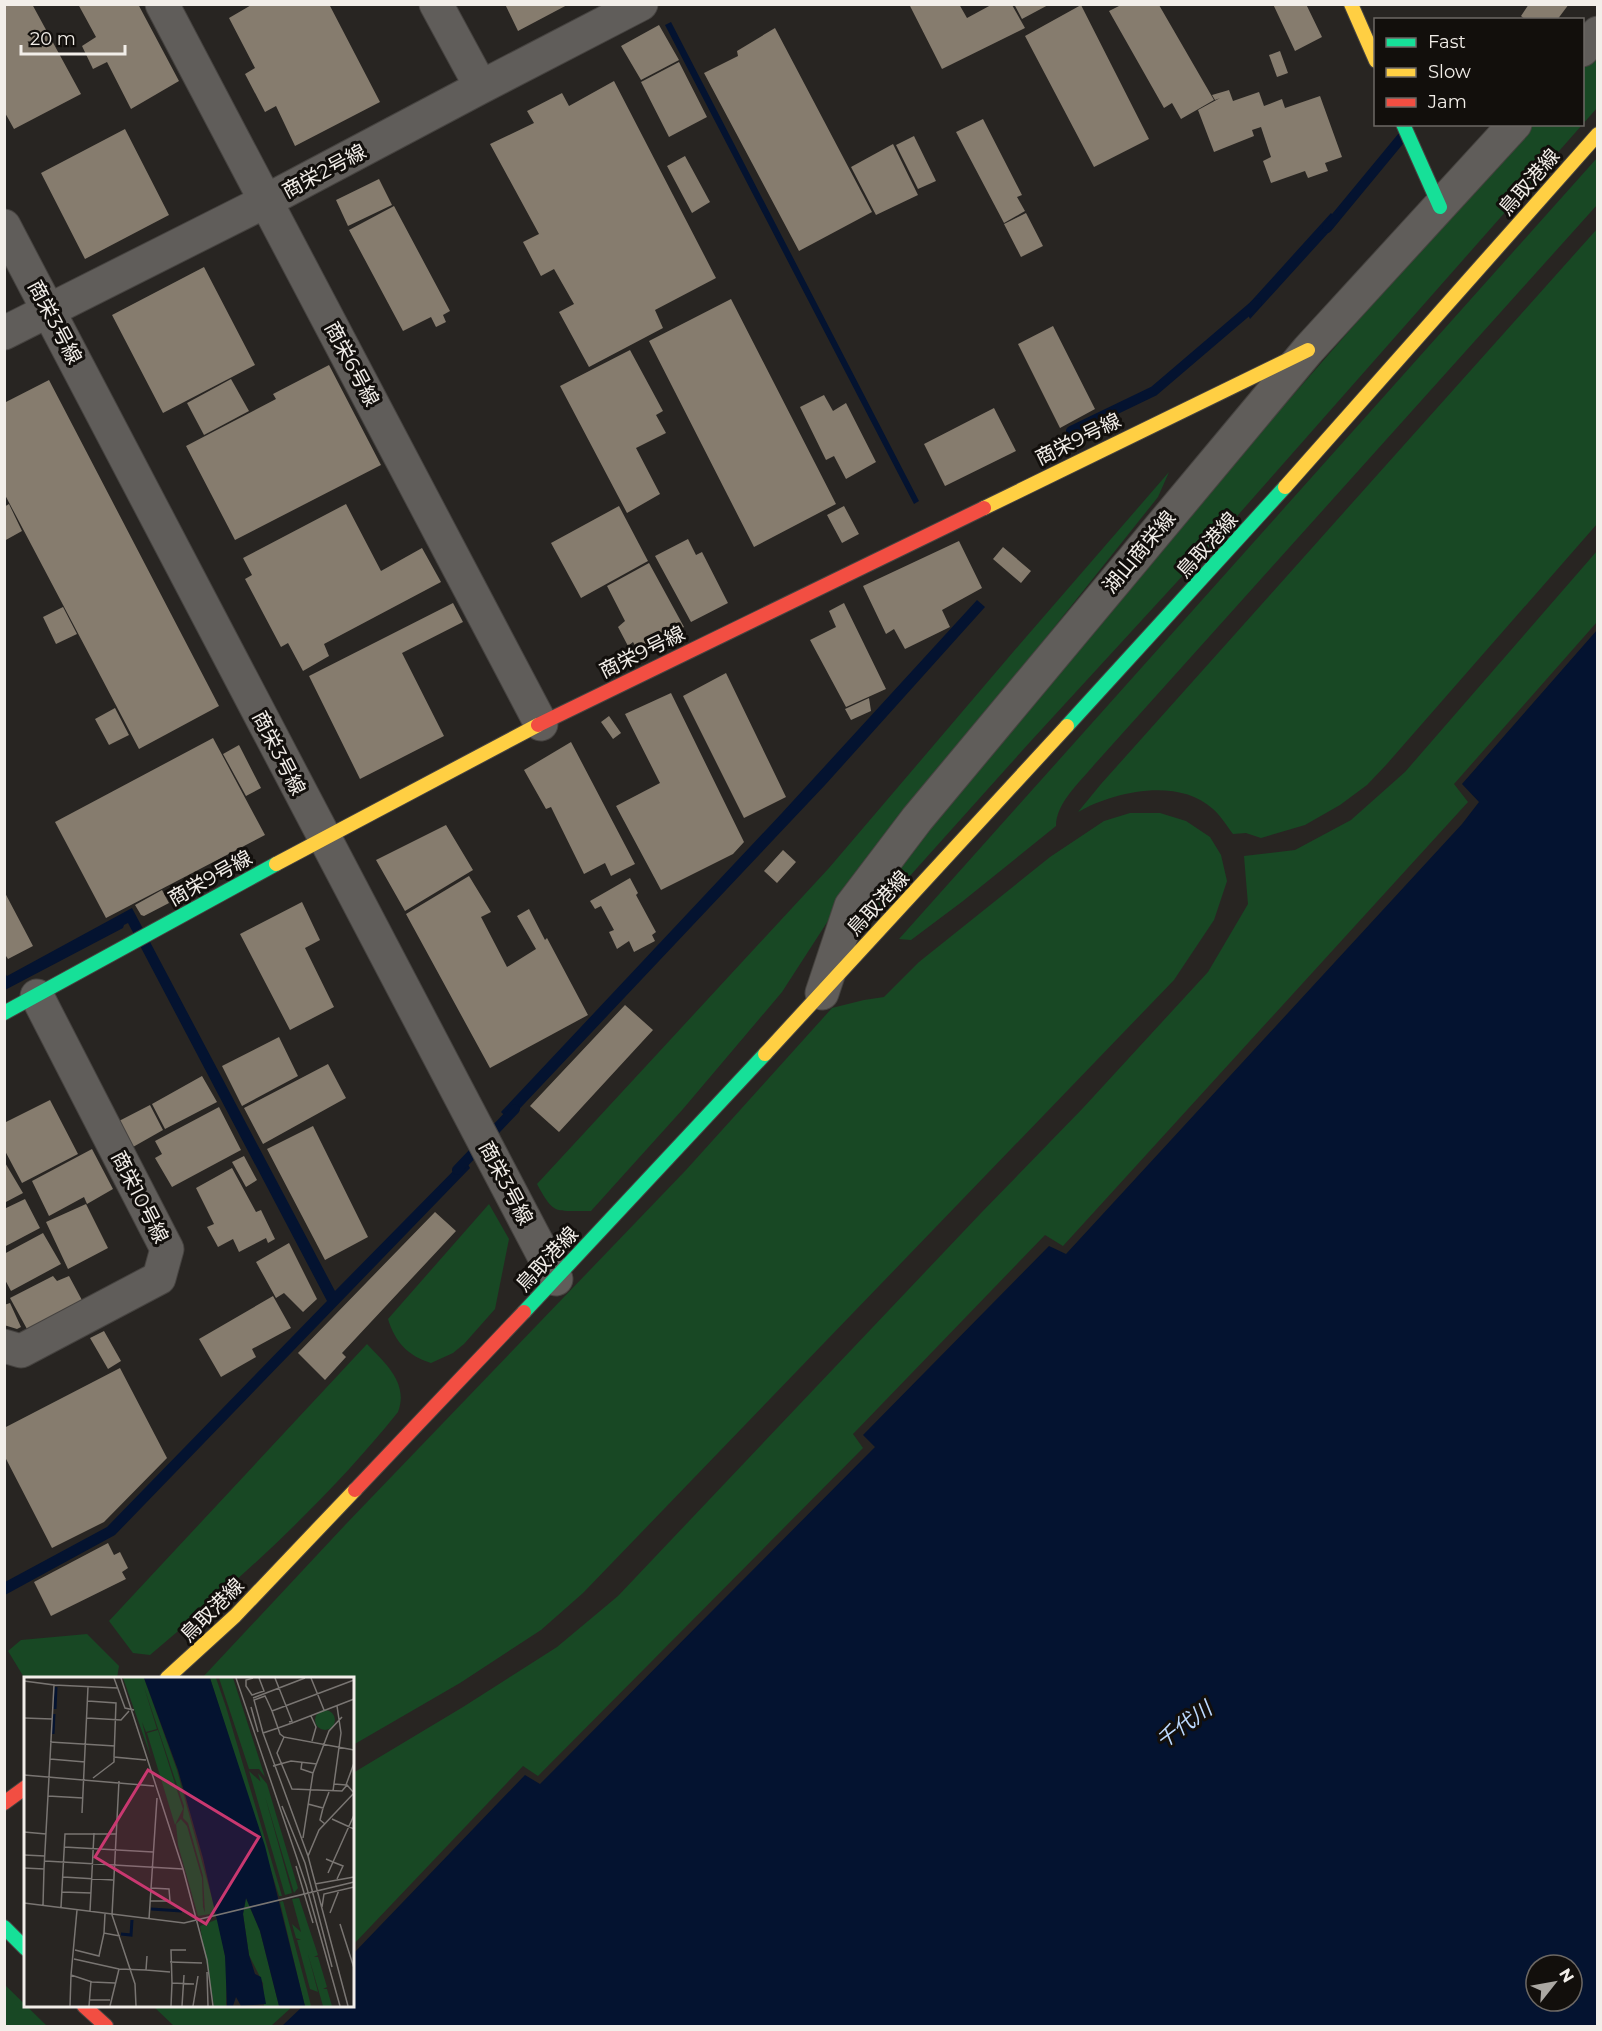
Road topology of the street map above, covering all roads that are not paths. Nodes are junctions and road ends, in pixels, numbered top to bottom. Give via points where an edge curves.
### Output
1 (162, 4) edge
2 (436, 4) edge
3 (641, 4) edge
4 (1351, 4) edge
5 (1598, 33) edge
6 (1584, 48) edge
7 (1374, 56) edge
8 (481, 87) junction
9 (1404, 126) edge
10 (1513, 126) edge
11 (1598, 134) edge
12 (266, 201) junction
13 (1440, 207) junction
14 (4, 226) edge
15 (50, 310) junction
16 (4, 333) edge
17 (1308, 350) junction
18 (541, 724) junction
19 (323, 838) junction
20 (822, 993) junction
21 (37, 996) junction
22 (4, 1013) edge
23 (556, 1279) junction
24 (4, 1346) edge
25 (168, 1677) edge
26 (24, 1788) edge
27 (4, 1803) edge
28 (4, 1927) edge
29 (24, 1946) edge
30 (85, 2007) edge
31 (106, 2026) edge

1 - 12 street, 商栄6号線
2 - 8 street
3 - 8 street, 商栄2号線
4 - 7 main road
5 - 6 street
8 - 12 street, 商栄2号線
9 - 13 main road
10 - 13 street, 湖山商栄線
11 - 20 main road, 鳥取港線 via 1246,531
12 - 15 street, 商栄2号線
12 - 18 street, 商栄6号線
13 - 17 street, 湖山商栄線
14 - 15 street, 商栄3号線
15 - 16 street, 商栄2号線
15 - 19 street, 商栄3号線
17 - 18 main road, 商栄9号線
17 - 20 street, 湖山商栄線 via 904,836 851,906
18 - 19 main road, 商栄9号線
19 - 21 main road, 商栄9号線
19 - 23 street, 商栄3号線
20 - 23 main road, 鳥取港線
21 - 22 main road, 商栄9号線
21 - 24 street, 商栄10号線 via 167,1249 159,1278 21,1351
23 - 25 main road, 鳥取港線 via 235,1616
26 - 27 main road
28 - 29 main road
30 - 31 main road

